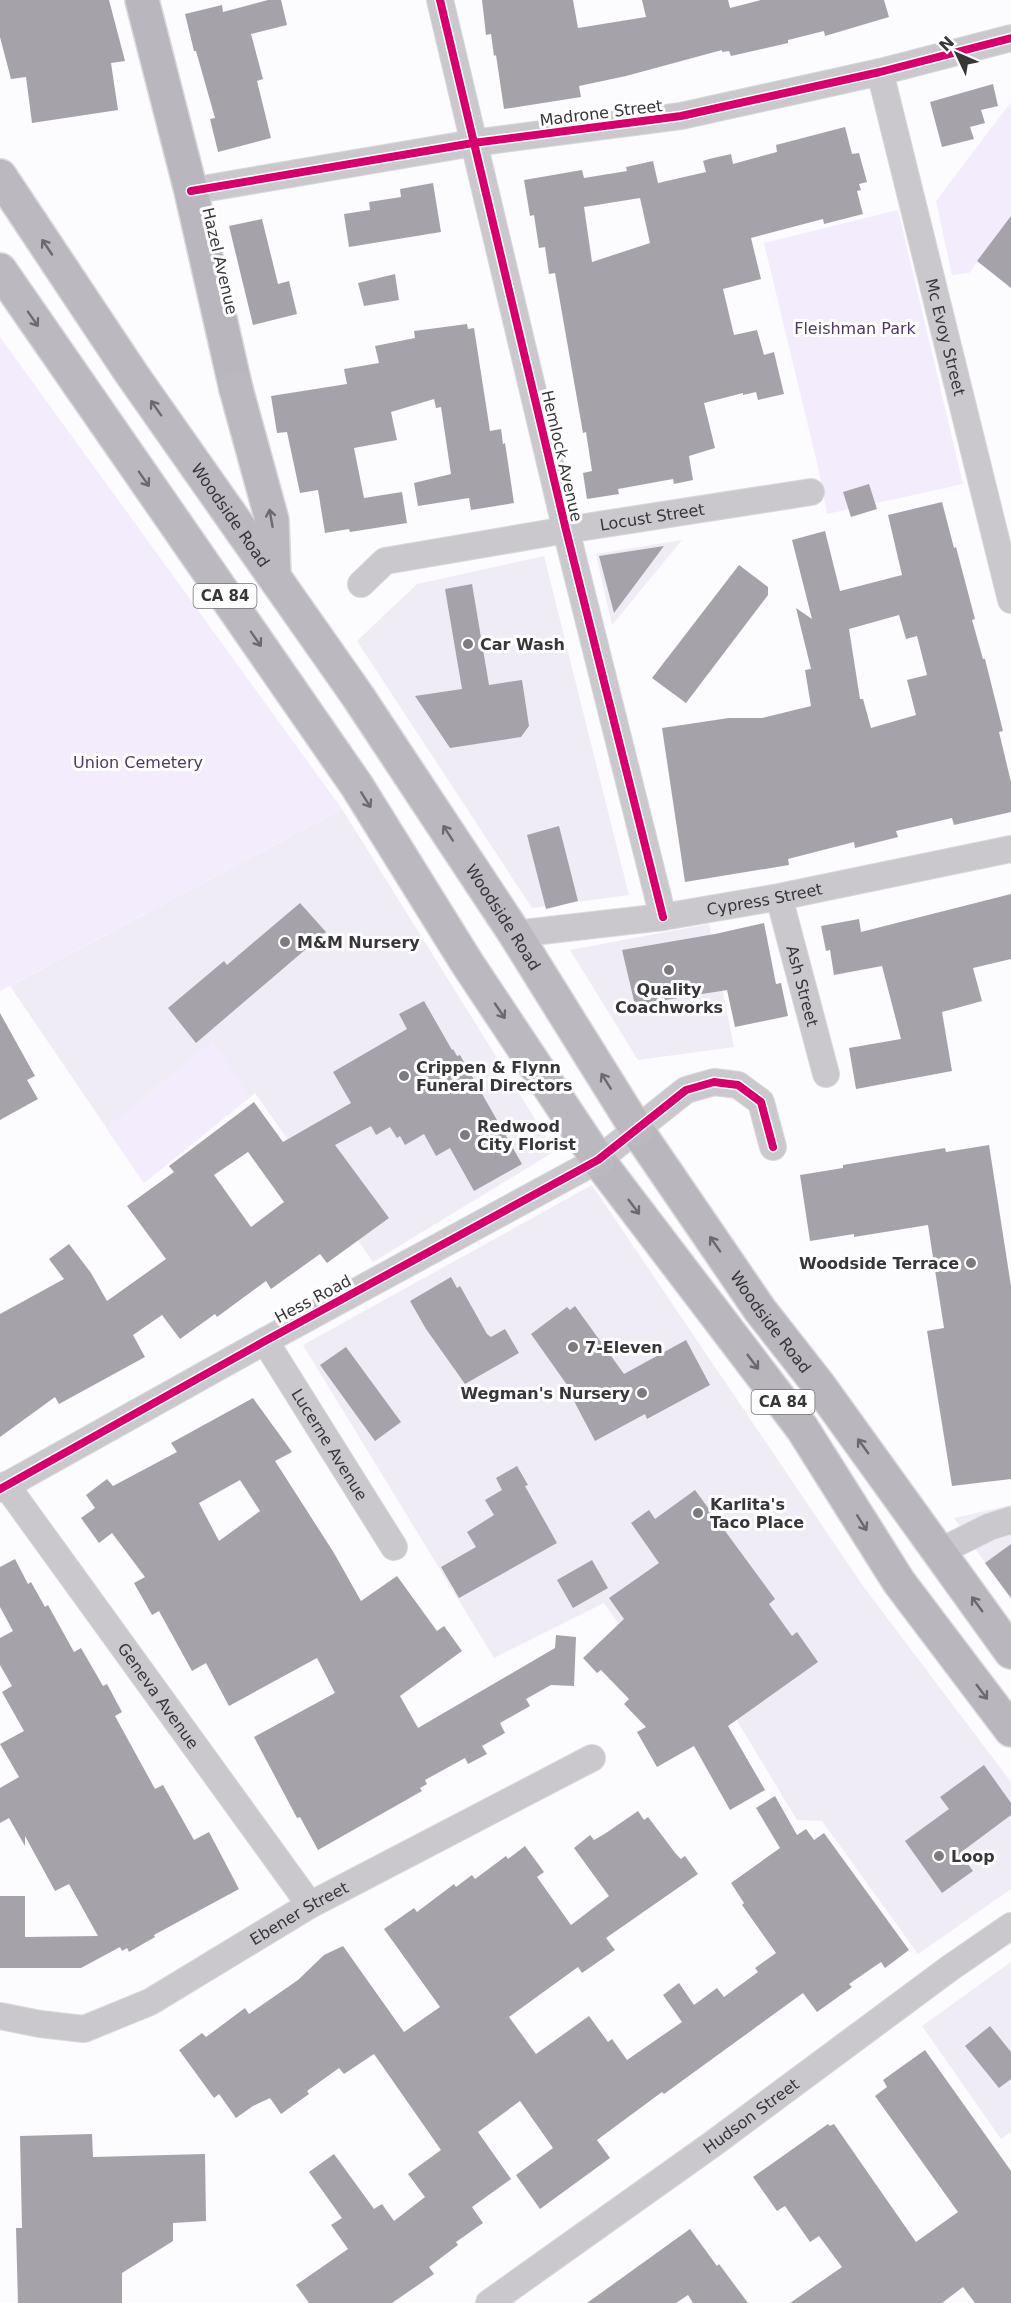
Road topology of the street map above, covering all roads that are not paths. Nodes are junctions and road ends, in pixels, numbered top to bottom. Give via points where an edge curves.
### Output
1 (142, 0) edge
2 (440, 0) edge
3 (1011, 38) edge
4 (880, 72) junction
5 (474, 143) junction
6 (0, 176) edge
7 (191, 191) junction
8 (0, 270) edge
9 (236, 389) joint
10 (811, 492) dead end
11 (566, 530) junction
12 (274, 576) junction
13 (361, 584) dead end
14 (1011, 600) edge
15 (1011, 849) edge
16 (779, 897) junction
17 (663, 917) junction
18 (515, 934) junction
19 (826, 1074) dead end
20 (637, 1130) junction
21 (773, 1147) dead end
22 (598, 1160) junction
23 (265, 1341) junction
24 (3, 1487) edge
25 (1011, 1521) edge
26 (394, 1547) dead end
27 (939, 1552) junction
28 (1011, 1652) edge
29 (1011, 1730) edge
30 (591, 1758) dead end
31 (310, 1905) junction
32 (1011, 1926) edge
33 (0, 2016) edge
34 (489, 2303) edge

1 - 7 main road, Hazel Avenue
2 - 5 street, Hemlock Avenue
3 - 4 street, Madrone Street
4 - 5 street, Madrone Street via 681,116
4 - 14 street, Mc Evoy Street
5 - 7 street, Madrone Street
5 - 11 street, Hemlock Avenue
12 -> 6 highway, Woodside Road / CA 84 via 131,373
7 - 9 main road, Hazel Avenue
8 -> 22 highway, CA 84 via 357,786 467,963
12 -> 9 highway via 272,520
10 - 11 street, Locust Street
11 - 13 street, Locust Street via 385,561
11 - 17 street, Hemlock Avenue
18 -> 12 highway, Woodside Road / CA 84
15 - 16 street, Cypress Street
16 - 17 street, Cypress Street
16 - 19 street, Ash Street
17 - 18 street, Cypress Street
20 -> 18 highway, Woodside Road / CA 84
20 - 21 street, Hess Road via 686,1090 714,1082 738,1085 760,1102
20 - 22 street, Hess Road
27 -> 20 main road, Woodside Road / CA 84 via 760,1310
22 - 23 street, Hess Road
22 -> 29 main road, CA 84 via 790,1412 899,1582
23 - 24 street, Hess Road
23 - 26 street, Lucerne Avenue
24 - 31 street, Geneva Avenue
25 - 27 street via 989,1527
28 -> 27 main road, Woodside Road / CA 84
30 - 31 street, Ebener Street
31 - 33 street, Ebener Street via 150,2002 84,2029
32 - 34 street, Hudson Street

